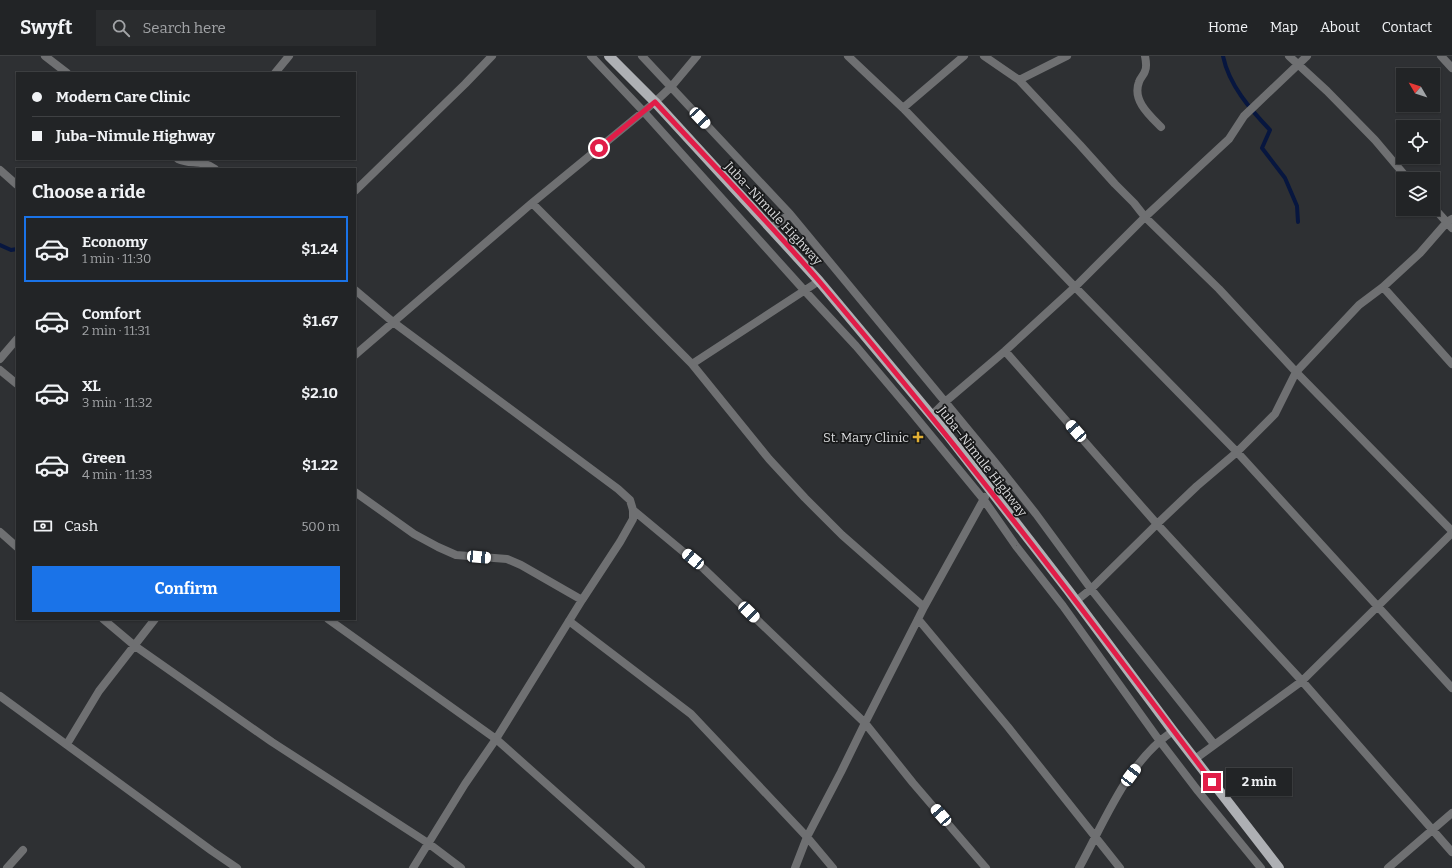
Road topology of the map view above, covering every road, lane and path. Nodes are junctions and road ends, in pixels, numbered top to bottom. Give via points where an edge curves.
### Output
1 (45, 56) edge
2 (289, 56) edge
3 (492, 56) edge
4 (591, 56) edge
5 (609, 56) edge
6 (642, 56) edge
7 (697, 56) edge
8 (848, 56) edge
9 (964, 56) edge
10 (984, 56) edge
11 (1067, 56) edge
12 (1145, 56) edge
13 (1289, 56) edge
14 (1307, 56) edge
15 (1441, 56) edge
16 (1297, 65) junction
17 (1452, 68) edge
18 (66, 72) edge
19 (276, 72) edge
20 (1019, 80) junction
21 (671, 87) junction
22 (655, 102) junction
23 (903, 108) junction
24 (644, 112) junction
25 (1161, 127) dead end
26 (180, 160) edge
27 (196, 160) edge
28 (189, 168) edge
29 (213, 168) edge
30 (0, 170) edge
31 (1402, 172) edge
32 (16, 184) edge
33 (356, 190) edge
34 (532, 204) junction
35 (790, 214) junction
36 (1440, 214) edge
37 (1145, 217) junction
38 (1450, 223) edge
39 (771, 228) junction
40 (819, 281) junction
41 (1075, 287) junction
42 (1383, 287) junction
43 (804, 290) junction
44 (356, 291) edge
45 (392, 322) junction
46 (16, 340) edge
47 (1005, 351) junction
48 (356, 354) edge
49 (0, 359) edge
50 (692, 364) junction
51 (1452, 364) edge
52 (0, 370) edge
53 (1296, 372) junction
54 (16, 383) edge
55 (945, 402) junction
56 (931, 416) junction
57 (1237, 452) junction
58 (988, 487) junction
59 (356, 493) edge
60 (984, 500) junction
61 (633, 510) junction
62 (1157, 524) junction
63 (0, 532) edge
64 (1452, 532) edge
65 (16, 546) edge
66 (1091, 589) junction
67 (582, 600) junction
68 (1076, 601) junction
69 (924, 607) junction
70 (1377, 607) junction
71 (918, 619) junction
72 (104, 620) edge
73 (154, 620) edge
74 (329, 620) edge
75 (569, 621) junction
76 (135, 646) junction
77 (1302, 680) junction
78 (1452, 688) edge
79 (0, 696) edge
80 (864, 723) junction
81 (1173, 731) junction
82 (496, 739) junction
83 (1159, 740) junction
84 (67, 744) junction
85 (1214, 744) junction
86 (1195, 759) junction
87 (1452, 813) edge
88 (1433, 830) junction
89 (808, 837) junction
90 (1096, 837) junction
91 (428, 843) junction
92 (23, 850) dead end
93 (1452, 852) edge
94 (7, 868) edge
95 (238, 868) edge
96 (413, 868) edge
97 (461, 868) edge
98 (641, 868) edge
99 (795, 868) edge
100 (833, 868) edge
101 (986, 868) edge
102 (1079, 868) edge
103 (1120, 868) edge
104 (1260, 868) edge
105 (1279, 868) edge
106 (1388, 868) edge

1 - 18 street
2 - 19 street
3 - 33 street
4 - 24 street
5 - 22 main road, Juba–Nimule Highway
6 - 21 street
7 - 21 street
8 - 23 street
9 - 23 street
10 - 20 street
11 - 20 street
12 - 25 street via 1146,71 1139,82 1137,93 1148,114
13 - 16 street
14 - 16 street
15 - 17 street
16 - 31 street via 1327,91
16 - 37 street via 1244,116 1229,139
20 - 37 street
21 - 22 street
21 - 35 street
22 - 24 street
22 - 39 main road, Juba–Nimule Highway
23 - 41 street
24 - 34 street
24 - 43 street
26 - 27 street
27 - 28 street
27 - 29 street
30 - 32 street
34 - 45 street
34 - 50 street
35 - 39 street
35 - 55 street
36 - 38 street
37 - 41 street
37 - 53 street via 1219,289
38 - 42 street
39 - 40 main road, Juba–Nimule Highway
40 - 43 street
40 - 56 main road, Juba–Nimule Highway
41 - 47 street
41 - 57 street
42 - 51 street
42 - 53 street via 1358,305
43 - 50 street
43 - 60 street via 856,346
44 - 45 street
45 - 48 street
45 - 61 street via 618,489 630,500
46 - 49 street
47 - 55 street
47 - 62 street
50 - 69 street via 769,459 805,498 842,535
52 - 54 street
53 - 57 street via 1275,414
53 - 64 street
55 - 56 street
55 - 66 street via 1036,514
56 - 58 main road, Juba–Nimule Highway
57 - 62 street
57 - 70 street
58 - 60 street
58 - 68 main road, Juba–Nimule Highway
59 - 67 street via 414,534 438,547 456,555 507,559
60 - 69 street
60 - 83 street
61 - 67 street via 633,519 620,542
61 - 80 street via 704,569
62 - 66 street
62 - 77 street
63 - 65 street
64 - 70 street
66 - 68 street
66 - 85 street
67 - 75 street
68 - 81 main road, Juba–Nimule Highway
69 - 71 street
70 - 77 street
70 - 78 street
71 - 80 street
71 - 90 street
72 - 76 street
73 - 76 street
74 - 82 street
75 - 82 street
75 - 89 street via 691,714
76 - 84 street via 99,691
76 - 91 street via 272,742
77 - 85 street
77 - 88 street
79 - 84 street
80 - 89 street
80 - 101 street
81 - 83 street
81 - 86 main road, Juba–Nimule Highway
82 - 91 street
82 - 98 street
83 - 90 street via 1122,787
83 - 104 street
84 - 95 street
85 - 86 street
86 - 105 main road, Juba–Nimule Highway
87 - 88 street
88 - 93 street
88 - 106 street
89 - 99 street
89 - 100 street
90 - 102 street
90 - 103 street
91 - 96 street
91 - 97 street
92 - 94 street

